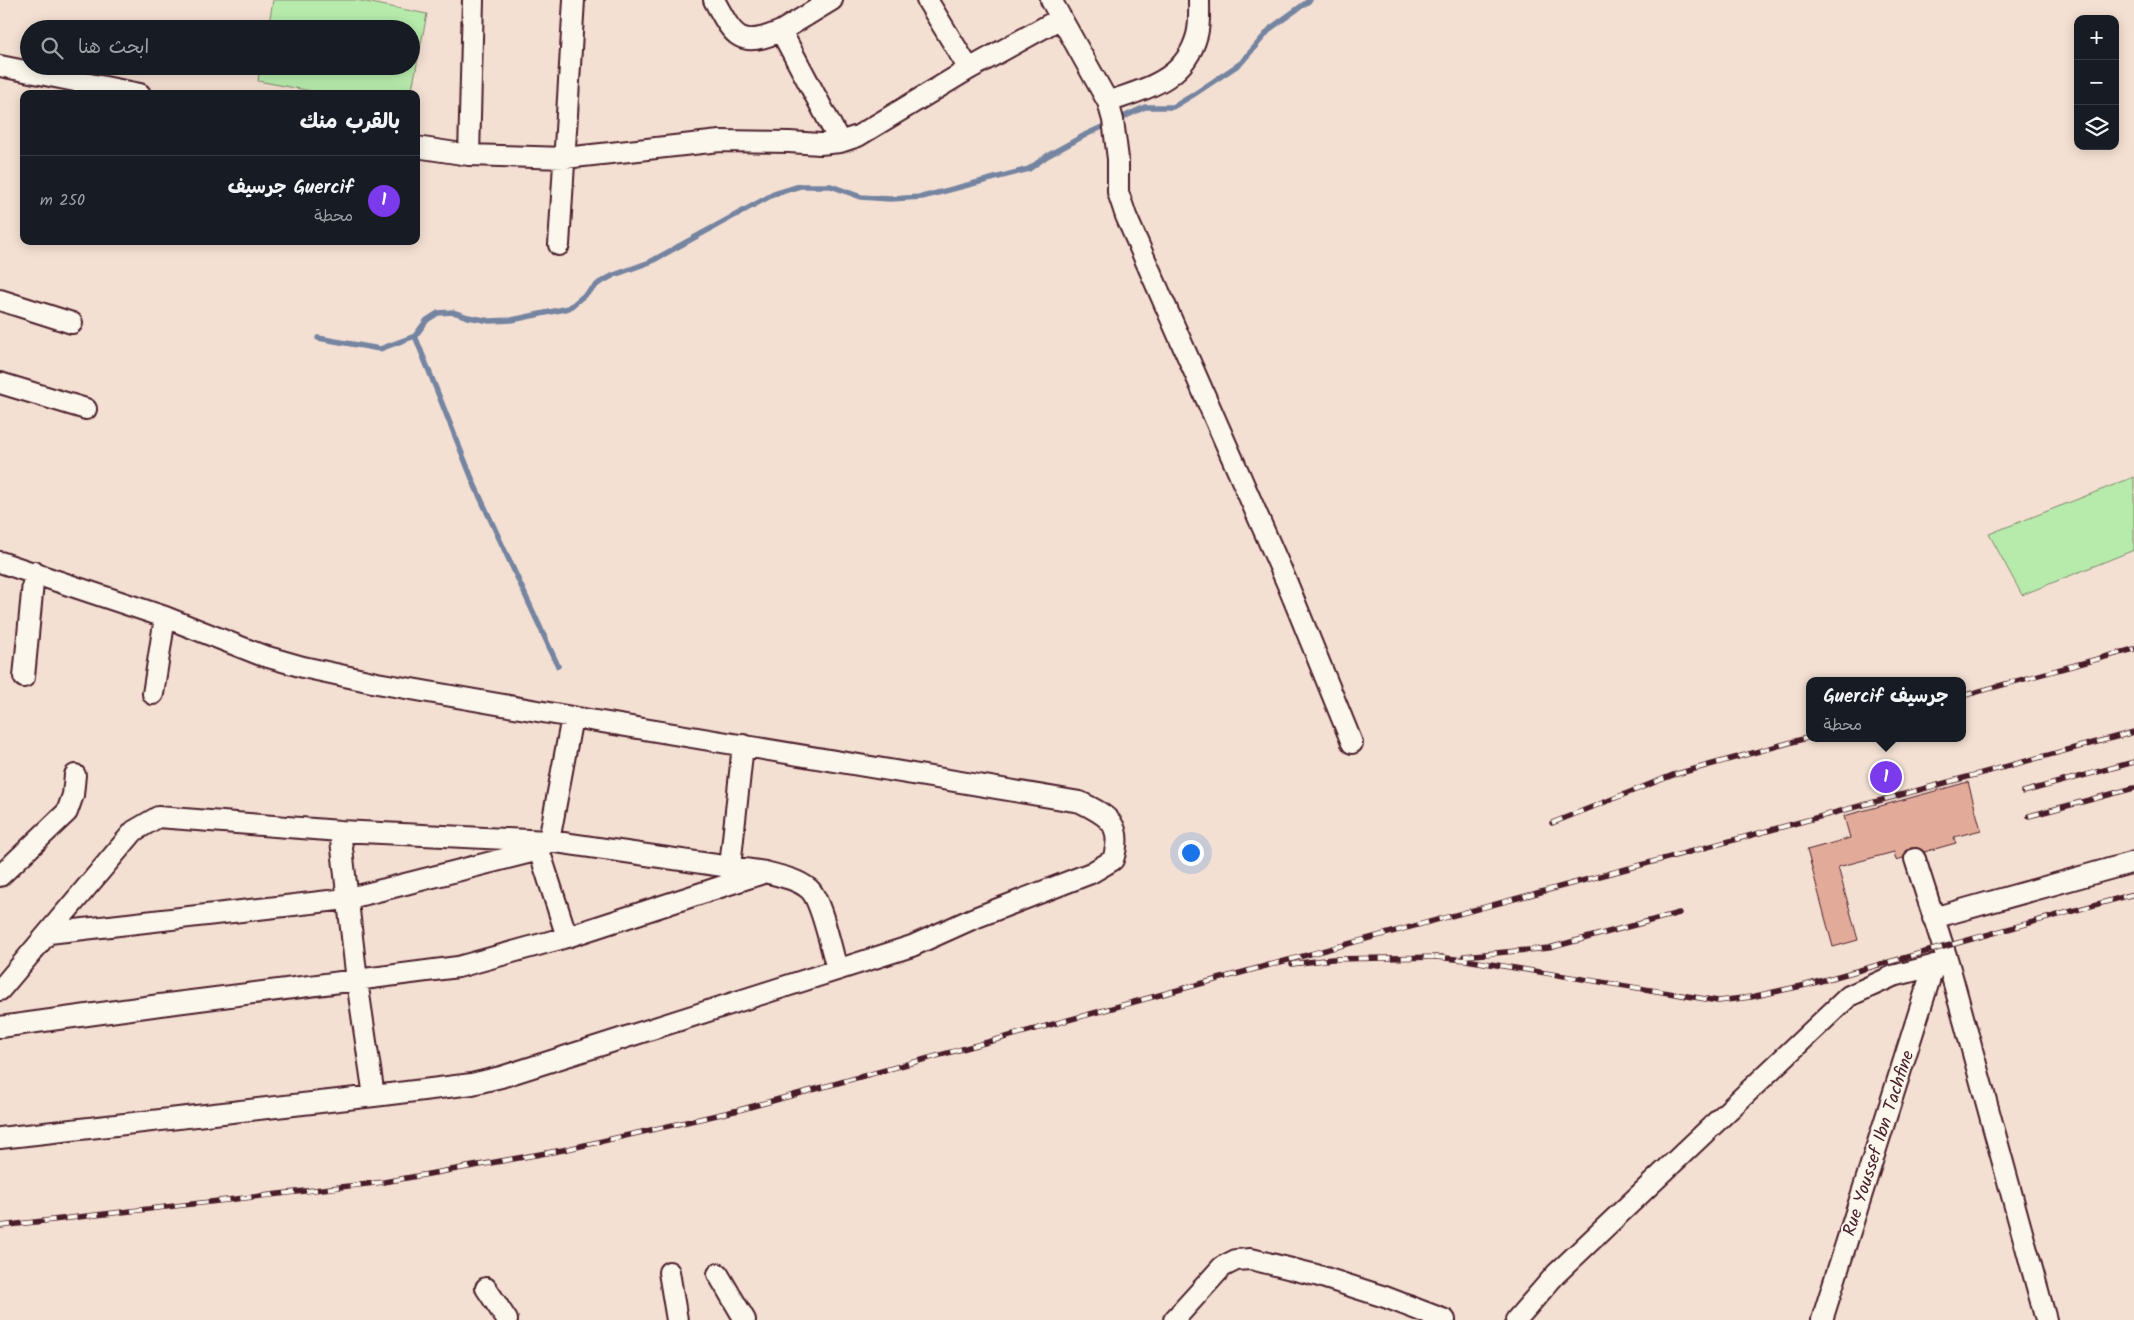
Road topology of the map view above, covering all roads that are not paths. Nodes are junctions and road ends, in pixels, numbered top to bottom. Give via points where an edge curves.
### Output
1 (473, 0) edge
2 (574, 0) edge
3 (714, 0) edge
4 (832, 0) edge
5 (927, 0) edge
6 (1051, 0) edge
7 (1199, 0) edge
8 (1062, 18) junction
9 (781, 31) junction
10 (0, 66) edge
11 (969, 69) junction
12 (20, 70) edge
13 (45, 75) edge
14 (120, 90) edge
15 (1108, 102) junction
16 (840, 142) junction
17 (420, 148) edge
18 (470, 155) junction
19 (565, 158) junction
20 (559, 245) dead end
21 (0, 300) edge
22 (72, 323) dead end
23 (0, 383) edge
24 (86, 409) dead end
25 (0, 562) edge
26 (34, 572) junction
27 (165, 617) junction
28 (24, 677) dead end
29 (152, 694) dead end
30 (572, 717) junction
31 (1352, 743) dead end
32 (743, 745) junction
33 (75, 775) dead end
34 (340, 831) junction
35 (544, 846) junction
36 (1915, 858) dead end
37 (2134, 862) edge
38 (730, 868) junction
39 (765, 872) junction
40 (0, 876) edge
41 (346, 899) junction
42 (1933, 918) junction
43 (49, 933) junction
44 (567, 937) junction
45 (1941, 964) junction
46 (837, 969) junction
47 (357, 981) junction
48 (0, 990) edge
49 (0, 1027) edge
50 (374, 1096) junction
51 (0, 1136) edge
52 (669, 1272) dead end
53 (718, 1274) dead end
54 (486, 1288) dead end
55 (508, 1320) edge
56 (677, 1320) edge
57 (745, 1320) edge
58 (1174, 1320) edge
59 (1445, 1320) edge
60 (1516, 1320) edge
61 (1822, 1320) edge
62 (2046, 1320) edge

1 - 18 street
2 - 19 street
3 - 9 street via 735,33 743,39 753,40
4 - 9 street
5 - 11 street
6 - 8 street
7 - 15 street via 1197,34 1187,60 1178,71 1144,89
8 - 11 street
8 - 15 street
9 - 16 street
10 - 12 street
11 - 16 street via 858,136
13 - 14 street
15 - 31 street via 1117,151 1118,192 1126,216 1287,583
16 - 19 street via 720,141
17 - 18 street
18 - 19 street
19 - 20 street
21 - 22 street
23 - 24 street
25 - 26 street
26 - 27 street
26 - 28 street
27 - 29 street
27 - 30 street via 261,655 303,667
30 - 32 street
30 - 35 street
32 - 38 street
32 - 46 street via 1080,802 1105,814 1115,830 1118,846 1113,860 1091,873 912,946
33 - 40 street via 67,812
34 - 35 street
34 - 41 street
34 - 43 street via 158,817 134,831
35 - 38 street
35 - 41 street
35 - 44 street
36 - 42 street
37 - 42 street
38 - 39 street
39 - 44 street
39 - 46 street via 797,881 810,889 817,900
41 - 43 street
41 - 47 street
42 - 45 street
43 - 48 street
44 - 47 street via 458,967
45 - 60 street via 1893,976 1849,996 1563,1268
45 - 61 street, Rue Youssef Ibn Tachfine
45 - 62 street
46 - 50 street via 501,1077 472,1084
47 - 49 street
47 - 50 street
50 - 51 street
52 - 56 street
53 - 57 street
54 - 55 street
58 - 59 street via 1222,1267 1236,1260 1252,1259 1325,1278

